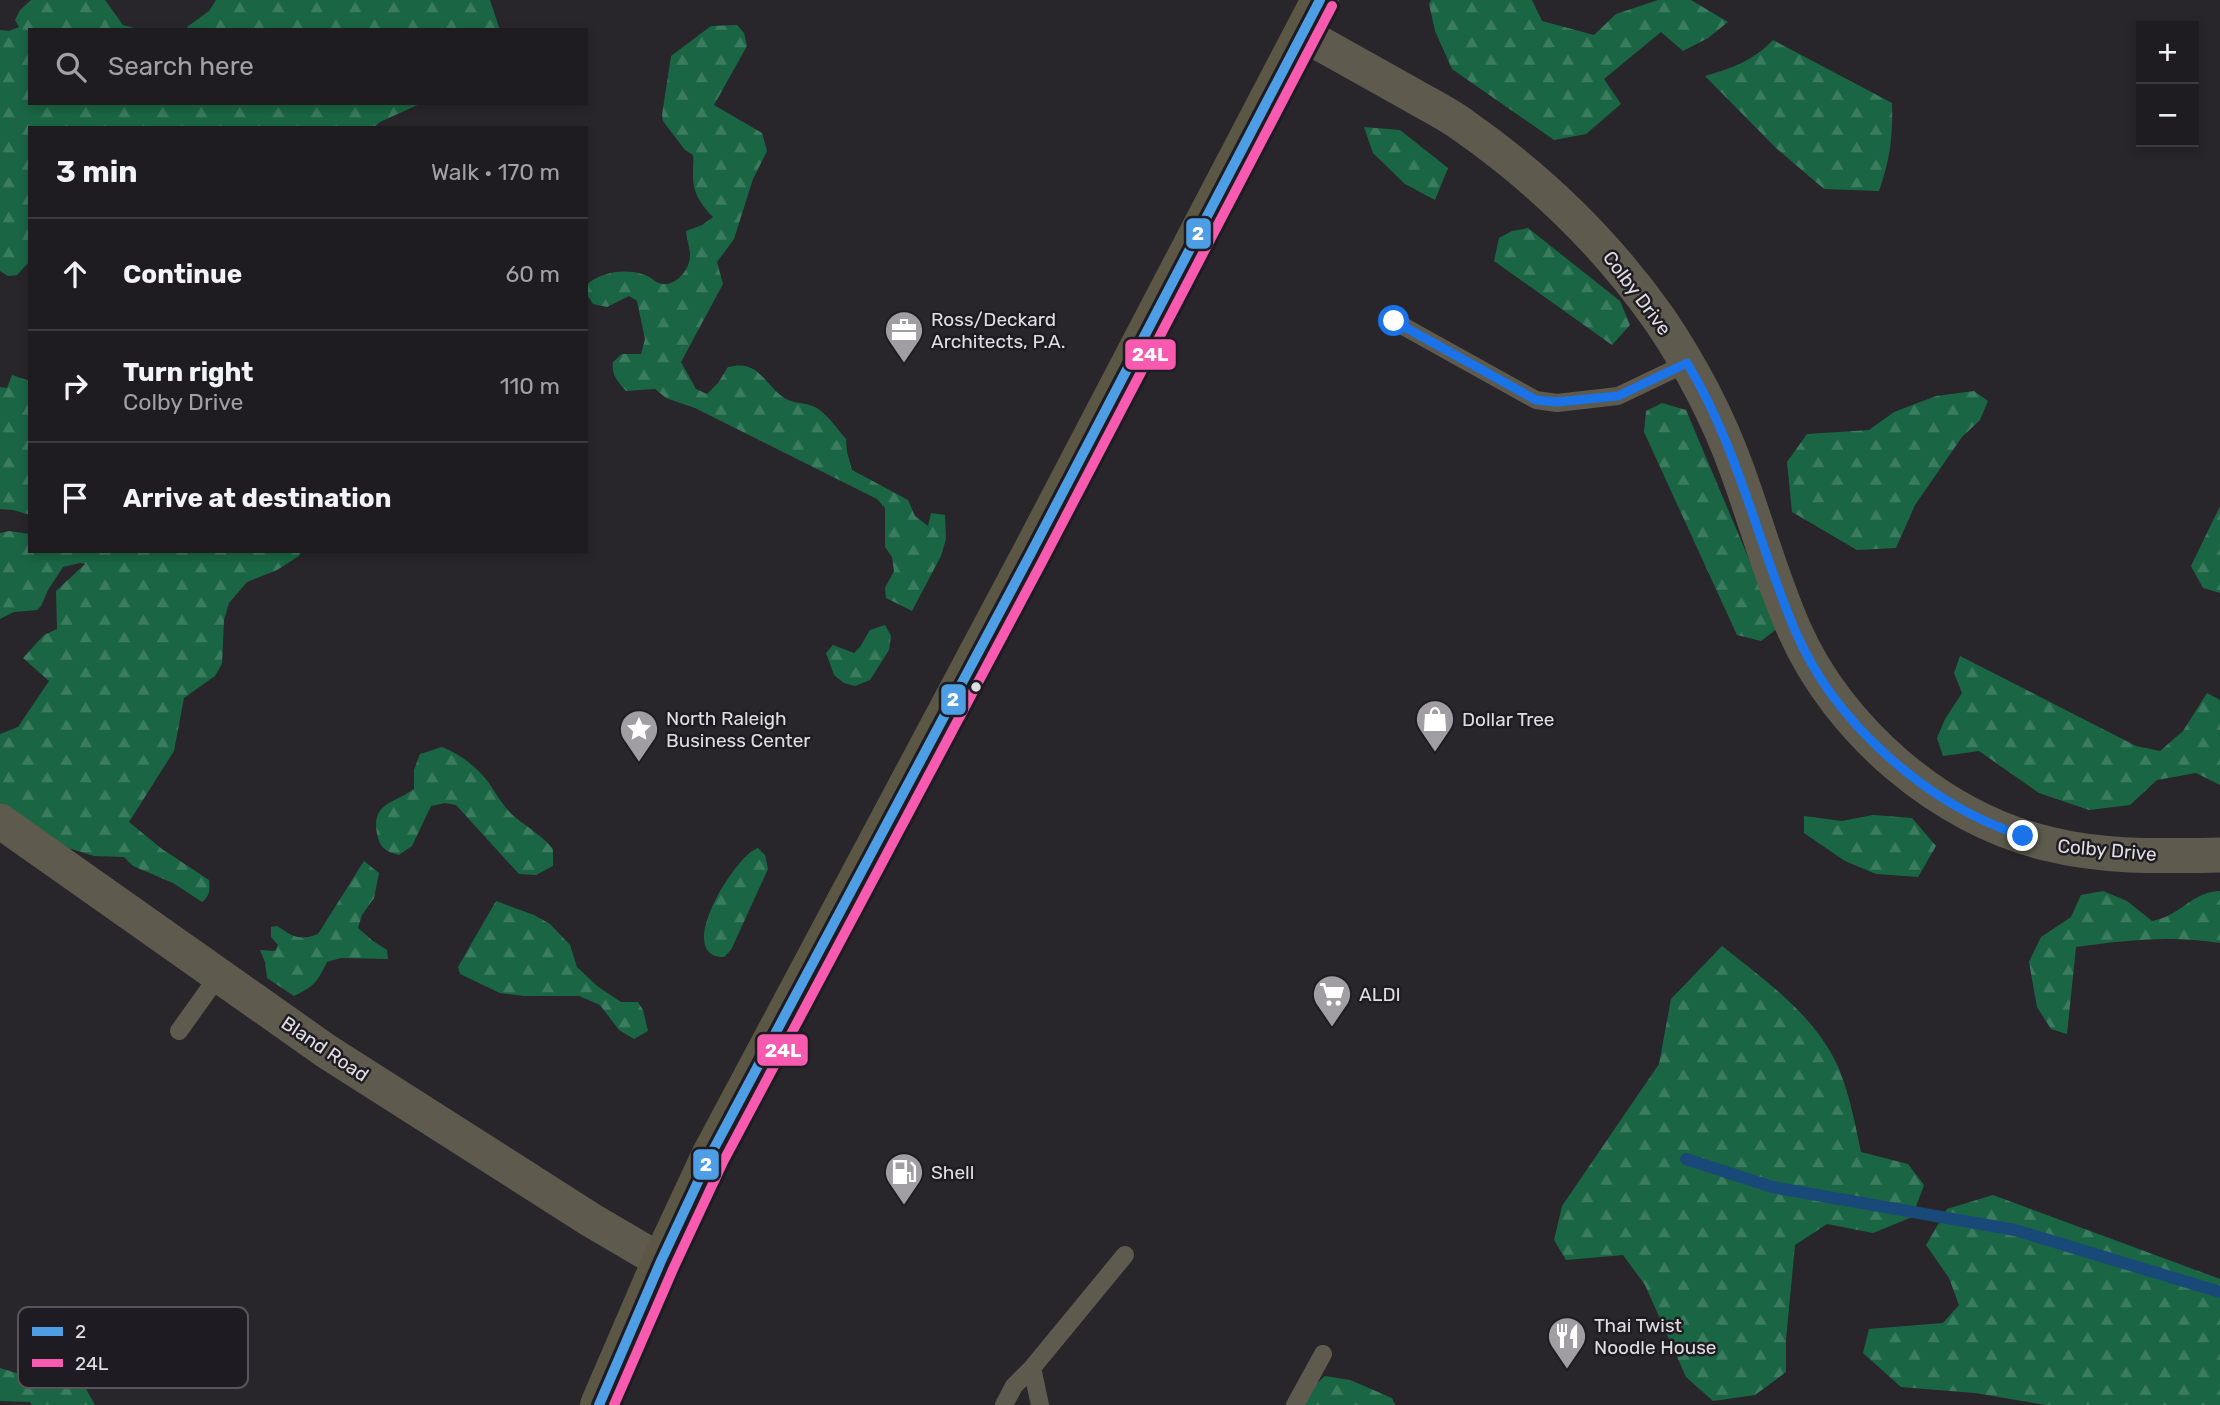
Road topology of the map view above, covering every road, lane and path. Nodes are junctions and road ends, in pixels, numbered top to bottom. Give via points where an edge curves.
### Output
1 (1320, 0) edge
2 (1303, 34) junction
3 (1394, 321) dead end
4 (1687, 363) junction
5 (0, 821) edge
6 (2220, 855) edge
7 (219, 975) junction
8 (179, 1031) dead end
9 (1125, 1255) dead end
10 (662, 1261) junction
11 (1323, 1354) dead end
12 (1032, 1368) junction
13 (1014, 1386) junction
14 (599, 1405) edge
15 (1004, 1405) edge
16 (1018, 1405) edge
17 (1040, 1405) edge
18 (1295, 1405) edge

1 - 2 main road
2 - 4 street, Colby Drive via 1461,124 1551,195 1625,273
2 - 10 main road via 710,1156
3 - 4 lane via 1536,400 1618,396
4 - 6 street, Colby Drive via 1716,418 1795,631 1834,698 1889,759 1963,810 2047,844 2135,856
5 - 7 street, Bland Road
7 - 8 lane
7 - 10 street, Bland Road via 422,1113
9 - 12 lane
10 - 14 main road
11 - 18 lane
12 - 13 lane
12 - 17 lane
13 - 15 lane
13 - 16 lane

